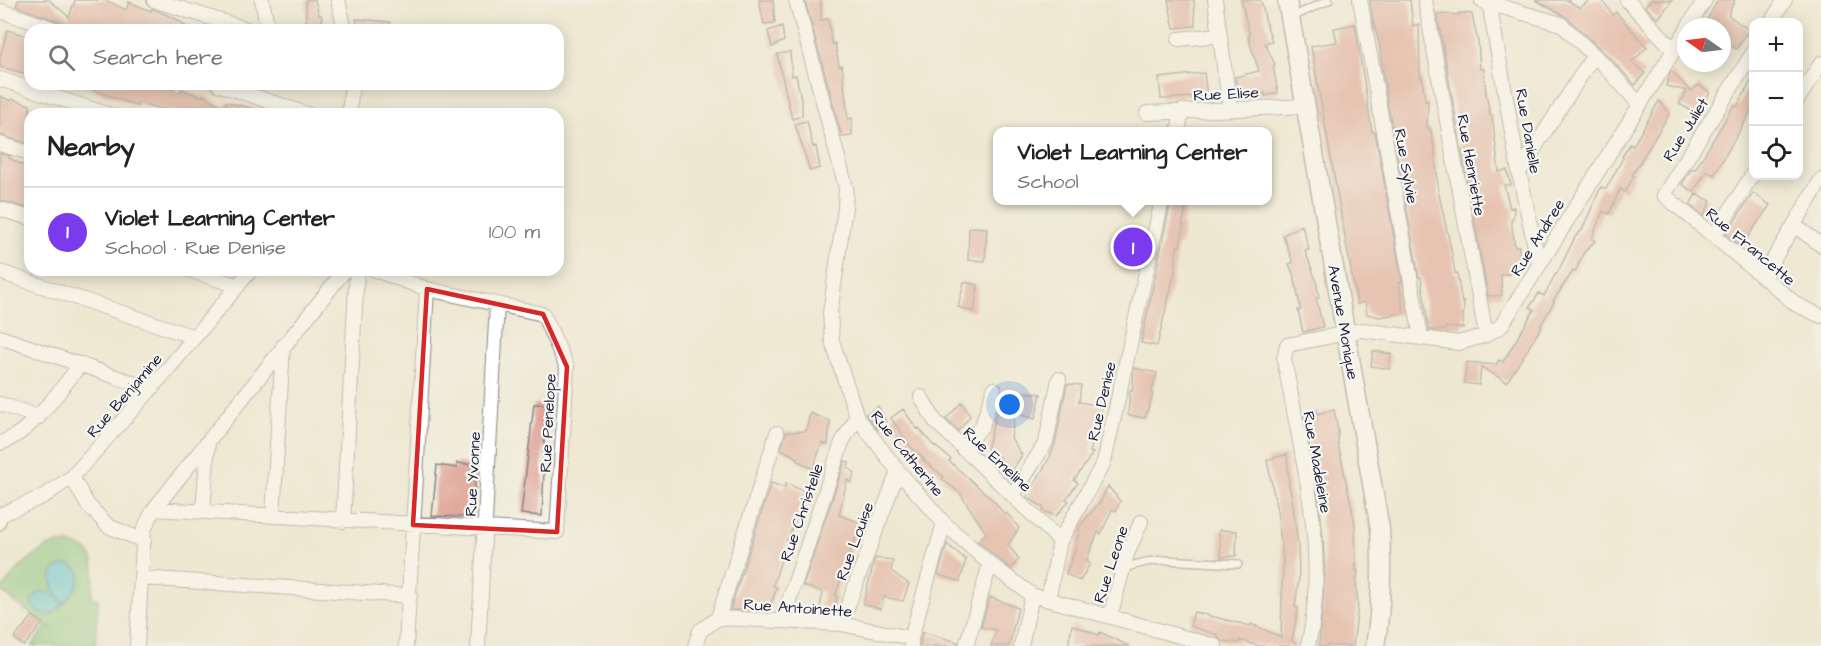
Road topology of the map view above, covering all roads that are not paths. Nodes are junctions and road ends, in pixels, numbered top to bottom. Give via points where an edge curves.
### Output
1 (154, 0) edge
2 (262, 0) edge
3 (338, 0) edge
4 (796, 0) edge
5 (1215, 0) edge
6 (1329, 0) edge
7 (1360, 0) edge
8 (1425, 0) edge
9 (1627, 0) edge
10 (1705, 0) edge
11 (1785, 0) edge
12 (1485, 1) edge
13 (196, 7) edge
14 (2, 8) edge
15 (1288, 9) edge
16 (1694, 18) edge
17 (1774, 18) edge
18 (42, 24) edge
19 (235, 24) edge
20 (267, 24) edge
21 (344, 24) edge
22 (1220, 35) junction
23 (1179, 39) dead end
24 (1677, 45) edge
25 (1674, 50) junction
26 (1594, 55) junction
27 (1749, 59) edge
28 (1821, 63) edge
29 (0, 79) edge
30 (24, 87) edge
31 (34, 90) edge
32 (236, 90) edge
33 (351, 90) edge
34 (1803, 91) edge
35 (1640, 105) junction
36 (1306, 106) junction
37 (89, 108) edge
38 (289, 108) edge
39 (350, 108) edge
40 (1230, 109) junction
41 (1182, 111) junction
42 (1147, 112) dead end
43 (1179, 127) edge
44 (0, 144) edge
45 (24, 151) edge
46 (1519, 172) junction
47 (1749, 180) edge
48 (1821, 180) edge
49 (1665, 195) joint
50 (1161, 205) edge
51 (0, 209) edge
52 (24, 216) edge
53 (1794, 225) junction
54 (1714, 236) junction
55 (1821, 245) edge
56 (1539, 265) junction
57 (0, 272) edge
58 (207, 276) edge
59 (246, 276) edge
60 (340, 276) edge
61 (357, 276) edge
62 (391, 276) edge
63 (1763, 277) junction
64 (238, 286) junction
65 (427, 289) junction
66 (497, 304) junction
67 (1821, 316) edge
68 (1347, 333) junction
69 (1486, 335) junction
70 (0, 337) edge
71 (1421, 337) junction
72 (194, 338) junction
73 (284, 346) junction
74 (81, 364) junction
75 (1059, 379) dead end
76 (151, 389) junction
77 (994, 389) dead end
78 (921, 397) dead end
79 (0, 404) edge
80 (39, 417) junction
81 (857, 417) junction
82 (777, 433) dead end
83 (0, 443) edge
84 (208, 443) junction
85 (963, 449) junction
86 (897, 471) junction
87 (72, 477) junction
88 (1013, 495) junction
89 (154, 509) junction
90 (203, 512) junction
91 (273, 516) junction
92 (2, 518) edge
93 (343, 521) junction
94 (1141, 522) dead end
95 (944, 523) junction
96 (413, 525) junction
97 (486, 528) junction
98 (144, 541) junction
99 (1060, 541) junction
100 (990, 564) junction
101 (1238, 564) dead end
102 (1123, 568) junction
103 (141, 578) junction
104 (1032, 595) junction
105 (410, 596) junction
106 (1048, 600) junction
107 (1110, 617) junction
108 (718, 618) junction
109 (782, 621) junction
110 (841, 624) junction
111 (911, 642) edge
112 (137, 646) edge
113 (406, 646) edge
114 (478, 646) edge
115 (695, 646) edge
116 (966, 646) edge
117 (1021, 646) edge
118 (1215, 646) edge
119 (1308, 646) edge
120 (1375, 646) edge

1 - 13 street
2 - 20 street
3 - 21 street
4 - 81 street, Rue Catherine via 846,188 830,313 832,341
5 - 22 street
6 - 15 lane via 1321,5
7 - 71 street, Rue Sylvie
8 - 69 street, Rue Henriette
9 - 25 street
10 - 16 street, Rue Andree
11 - 17 street
12 - 26 street via 1561,24
12 - 46 street, Rue Danielle
13 - 19 street
14 - 18 street
15 - 36 street, Avenue Monique
22 - 23 street
22 - 40 street
24 - 25 street, Rue Andree
25 - 35 street, Rue Andree
26 - 35 street
26 - 46 street
27 - 49 street, Rue Juliet
28 - 34 street
29 - 30 street
31 - 37 street
32 - 38 street
33 - 39 street
35 - 56 street, Rue Andree
36 - 40 street, Rue Elise
36 - 68 street, Avenue Monique
40 - 41 street, Rue Elise
41 - 42 street, Rue Elise
41 - 43 street
44 - 45 street
46 - 56 street, Rue Danielle
47 - 54 street
48 - 53 street
49 - 54 street, Rue Francette
50 - 99 street, Rue Denise via 1104,462
51 - 52 street
53 - 55 street
53 - 63 street
54 - 63 street, Rue Francette
56 - 69 street, Rue Andree via 1501,326
57 - 72 street
58 - 64 street
59 - 64 street, Rue Benjamine
60 - 73 street
61 - 93 street
62 - 65 street, Rue Penelope
63 - 67 street, Rue Francette via 1797,305
64 - 72 street, Rue Benjamine
65 - 66 street, Rue Penelope
65 - 96 street
66 - 97 street, Rue Yvonne
66 - 97 street, Rue Penelope via 543,314 567,367 557,532
68 - 71 street, Rue Andree via 1362,330
68 - 119 street, Rue Madeleine via 1287,345 1284,358 1314,541 1314,604
68 - 120 street, Avenue Monique via 1380,528 1382,568
69 - 71 street, Rue Andree via 1460,343
70 - 74 street
72 - 76 street, Rue Benjamine
73 - 84 street
73 - 91 street
74 - 76 street
74 - 80 street
75 - 88 street via 1046,442
76 - 87 street, Rue Benjamine
77 - 85 street via 982,426
78 - 85 street, Rue Emeline via 935,421
79 - 80 street
80 - 83 street
81 - 86 street, Rue Catherine
81 - 109 street, Rue Christelle via 842,442
82 - 108 street
84 - 89 street
84 - 90 street
85 - 88 street, Rue Emeline
86 - 95 street, Rue Catherine
86 - 110 street, Rue Louise
87 - 92 street, Rue Benjamine
87 - 98 street via 87,504 108,526
88 - 99 street, Rue Emeline
89 - 90 street
89 - 98 street via 144,529
90 - 91 street
91 - 93 street
93 - 96 street
94 - 102 street, Rue Leone
95 - 100 street, Rue Catherine
95 - 111 street
96 - 97 street
96 - 105 street
97 - 114 street, Rue Yvonne
98 - 103 street
99 - 106 street, Rue Denise
100 - 104 street, Rue Catherine
100 - 116 street
101 - 102 lane via 1165,560
102 - 107 street, Rue Leone
103 - 105 street
103 - 112 street
104 - 106 street, Rue Catherine
104 - 117 street
105 - 113 street
106 - 107 street, Rue Catherine
107 - 118 street, Rue Catherine
108 - 109 street, Rue Antoinette
108 - 115 street via 700,631
109 - 110 street, Rue Antoinette
110 - 111 street, Rue Antoinette

